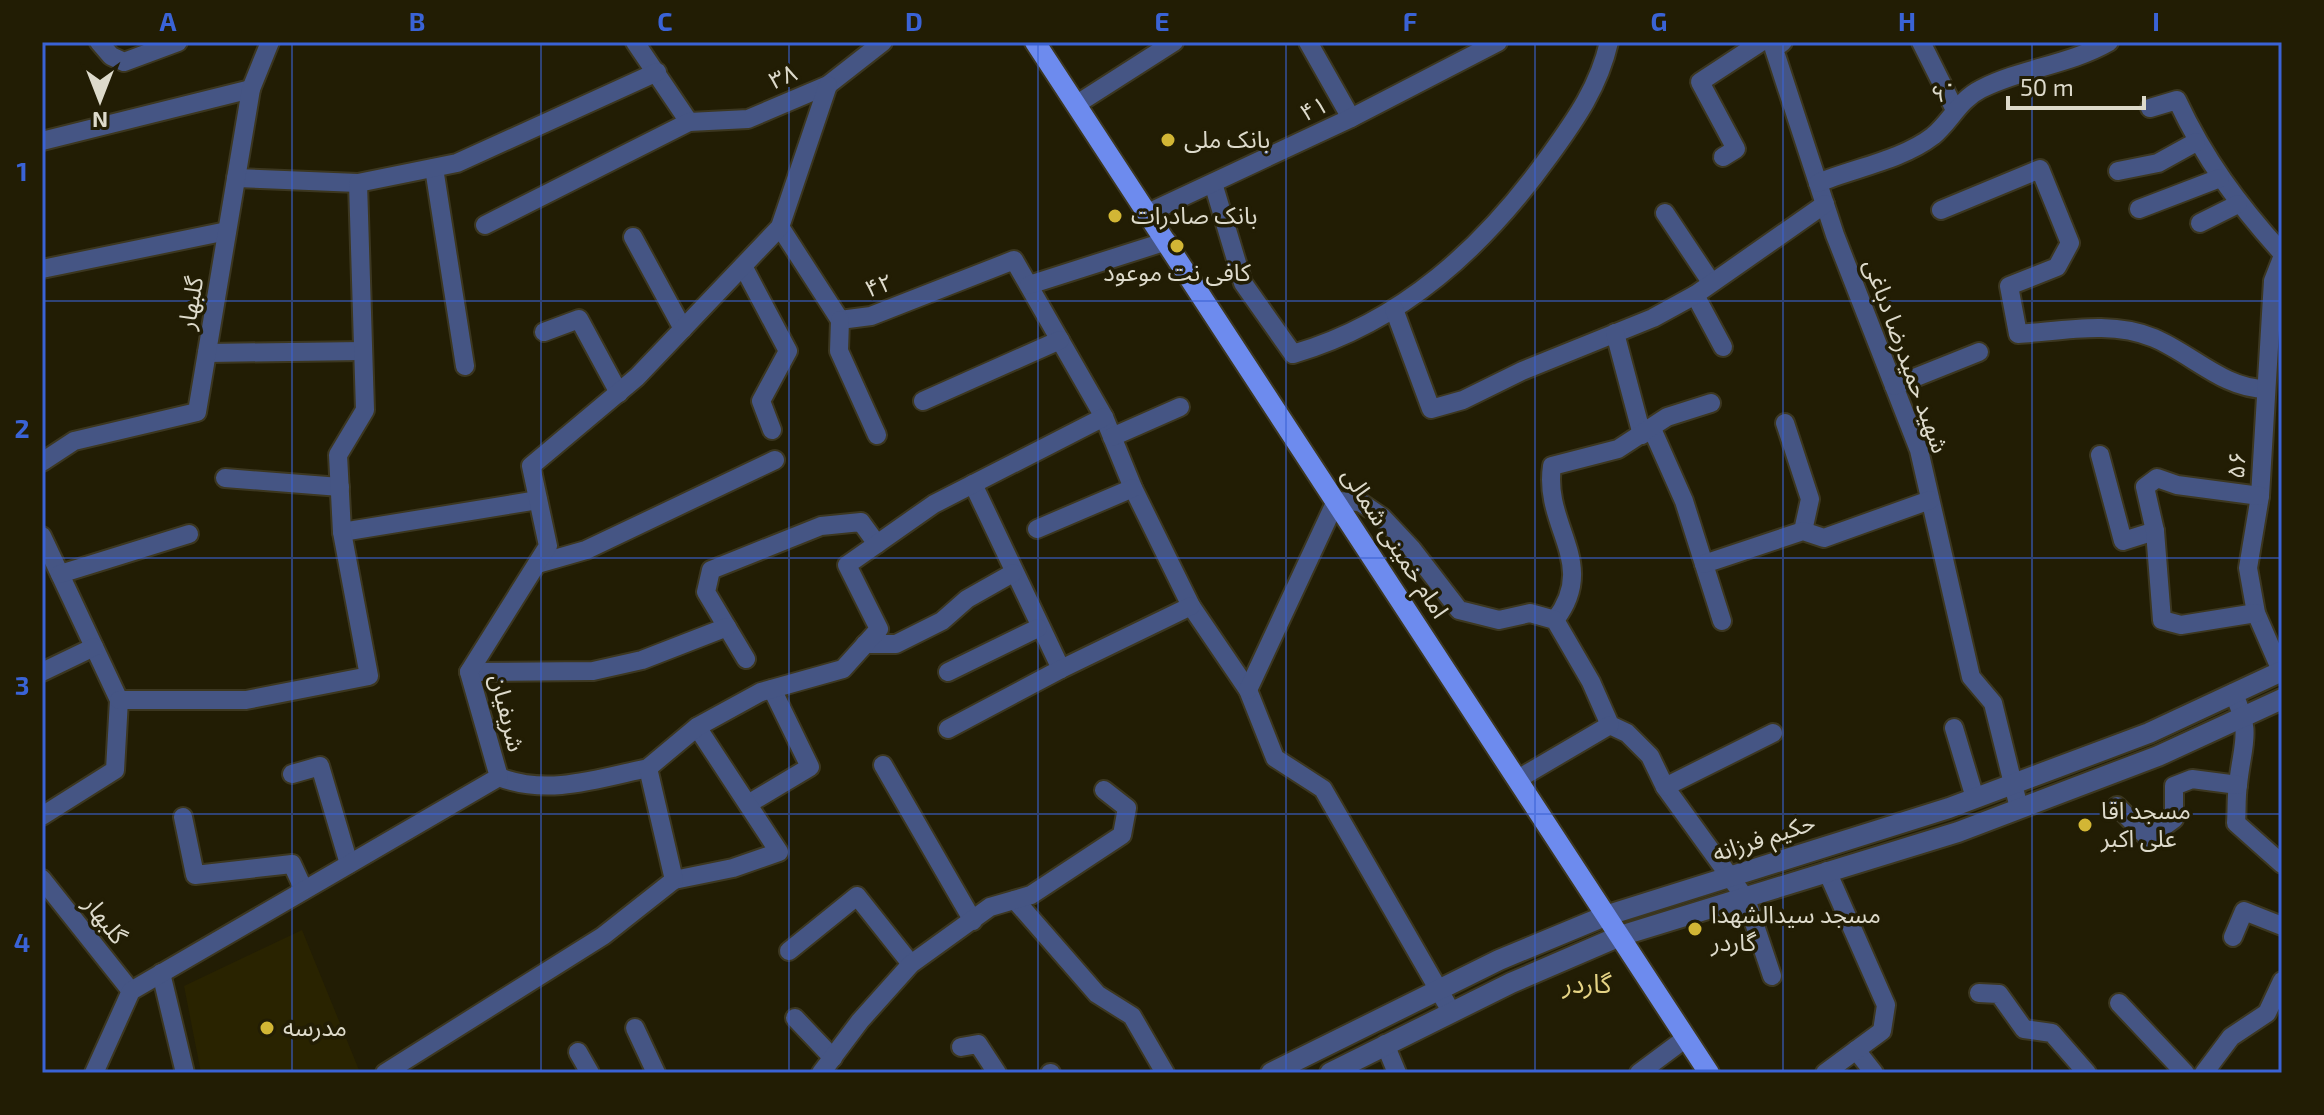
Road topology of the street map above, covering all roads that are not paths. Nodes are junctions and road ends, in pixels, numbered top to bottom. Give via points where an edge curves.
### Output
1 (99, 42) edge
2 (178, 42) edge
3 (270, 42) edge
4 (635, 42) edge
5 (883, 42) edge
6 (1035, 42) edge
7 (1174, 42) edge
8 (1308, 42) edge
9 (1498, 42) edge
10 (1609, 42) edge
11 (1921, 42) edge
12 (2109, 42) edge
13 (1771, 44) edge
14 (657, 72) junction
15 (828, 85) junction
16 (251, 89) junction
17 (1077, 104) junction
18 (1954, 108) junction
19 (2150, 108) dead end
20 (1351, 118) junction
21 (689, 122) junction
22 (42, 141) edge
23 (2196, 142) junction
24 (1723, 157) dead end
25 (434, 168) junction
26 (2118, 171) dead end
27 (236, 178) junction
28 (2220, 178) junction
29 (358, 183) junction
30 (1213, 183) junction
31 (1818, 183) junction
32 (1825, 204) junction
33 (2238, 204) junction
34 (2139, 209) dead end
35 (1941, 210) dead end
36 (1148, 213) junction
37 (1665, 213) dead end
38 (2200, 223) dead end
39 (485, 225) dead end
40 (780, 227) junction
41 (227, 231) junction
42 (633, 237) dead end
43 (1167, 241) junction
44 (2282, 256) edge
45 (743, 266) junction
46 (42, 269) edge
47 (1711, 282) junction
48 (1029, 285) junction
49 (1695, 295) junction
50 (1394, 309) junction
51 (840, 320) junction
52 (683, 329) junction
53 (544, 332) dead end
54 (1615, 333) junction
55 (1060, 340) junction
56 (1723, 347) dead end
57 (363, 351) junction
58 (1979, 352) dead end
59 (207, 353) junction
60 (465, 366) dead end
61 (1894, 386) junction
62 (2266, 389) junction
63 (619, 393) junction
64 (923, 401) dead end
65 (1711, 403) dead end
66 (1180, 407) dead end
67 (1104, 417) junction
68 (1785, 423) dead end
69 (772, 430) dead end
70 (1647, 432) junction
71 (877, 435) dead end
72 (1112, 437) junction
73 (2100, 455) dead end
74 (775, 460) dead end
75 (42, 462) edge
76 (225, 478) dead end
77 (973, 484) junction
78 (340, 487) junction
79 (1133, 488) junction
80 (2260, 496) junction
81 (538, 500) junction
82 (1930, 500) junction
83 (1336, 501) junction
84 (1037, 529) dead end
85 (1803, 531) junction
86 (2155, 531) junction
87 (342, 532) junction
88 (189, 534) dead end
89 (42, 536) edge
90 (877, 544) junction
91 (537, 564) junction
92 (1704, 564) junction
93 (1013, 573) junction
94 (60, 574) junction
95 (1191, 606) junction
96 (2256, 613) junction
97 (1555, 620) junction
98 (1722, 621) dead end
99 (727, 627) junction
100 (1038, 628) junction
101 (865, 644) junction
102 (94, 647) junction
103 (746, 659) dead end
104 (1061, 669) junction
105 (42, 672) edge
106 (469, 672) junction
107 (948, 672) dead end
108 (2282, 672) edge
109 (772, 689) junction
110 (1248, 690) junction
111 (2233, 693) junction
112 (2282, 699) edge
113 (119, 700) junction
114 (2245, 716) junction
115 (1610, 725) junction
116 (697, 727) junction
117 (1954, 728) dead end
118 (948, 729) dead end
119 (1773, 733) dead end
120 (883, 765) dead end
121 (648, 768) junction
122 (292, 774) dead end
123 (499, 777) junction
124 (1518, 779) junction
125 (2013, 783) junction
126 (2238, 785) junction
127 (1665, 787) junction
128 (1104, 790) dead end
129 (1975, 798) junction
130 (748, 804) junction
131 (2117, 806) dead end
132 (2019, 808) junction
133 (42, 816) edge
134 (183, 817) dead end
135 (349, 864) junction
136 (2282, 864) edge
137 (1827, 871) junction
138 (1728, 878) junction
139 (42, 879) edge
140 (674, 880) junction
141 (304, 890) junction
142 (1746, 899) junction
143 (1015, 900) junction
144 (1605, 916) junction
145 (973, 921) junction
146 (2282, 926) edge
147 (1620, 936) junction
148 (2233, 937) dead end
149 (789, 951) dead end
150 (911, 964) junction
151 (161, 973) junction
152 (1772, 976) dead end
153 (2282, 981) edge
154 (131, 991) junction
155 (1438, 992) junction
156 (1979, 993) dead end
157 (2119, 1003) dead end
158 (1452, 1013) junction
159 (795, 1018) dead end
160 (635, 1028) dead end
161 (1686, 1038) junction
162 (1385, 1044) junction
163 (961, 1047) dead end
164 (1856, 1050) junction
165 (578, 1052) dead end
166 (833, 1058) junction
167 (94, 1073) edge
168 (185, 1073) edge
169 (385, 1073) edge
170 (590, 1073) edge
171 (656, 1073) edge
172 (821, 1073) edge
173 (997, 1073) edge
174 (1165, 1073) edge
175 (1271, 1073) edge
176 (1330, 1073) edge
177 (1397, 1073) edge
178 (1639, 1073) edge
179 (1709, 1073) edge
180 (1825, 1073) edge
181 (1874, 1073) edge
182 (2087, 1073) edge
183 (2185, 1073) edge
184 (2204, 1073) edge

1 - 2 street via 124,62
3 - 16 street, گلبهار
4 - 14 street
5 - 15 street, ۳۸
6 - 17 main road, امام خمینی شمالی
7 - 17 street
8 - 20 street
9 - 20 street, ۴۱
10 - 50 street via 1591,96 1531,182 1459,261
11 - 18 street
12 - 18 street, ۶۰ via 2057,64 2016,72
13 - 24 street via 1700,82 1736,149
13 - 31 street, شهید حمیدرضا دباغی
14 - 21 street
14 - 25 street via 457,163
15 - 21 street, ۳۸ via 748,119
15 - 40 street
16 - 22 street
16 - 27 street, گلبهار
17 - 36 main road, امام خمینی شمالی
18 - 31 street, ۶۰ via 1934,135
19 - 23 street via 2177,100
20 - 30 street, ۴۱
21 - 39 street
23 - 26 street via 2158,163
23 - 28 street
25 - 29 street
25 - 60 street
27 - 29 street
27 - 41 street, گلبهار
28 - 33 street
28 - 34 street
29 - 57 street
30 - 36 street, ۴۱
30 - 50 street via 1243,283 1293,354 1330,343
31 - 32 street, شهید حمیدرضا دباغی
32 - 47 street
32 - 61 street, شهید حمیدرضا دباغی
33 - 38 street
33 - 44 street
35 - 62 street via 2040,169 2070,243 2057,267 2009,286 2018,334 2123,330 2153,337 2245,389
36 - 43 main road, امام خمینی شمالی
37 - 47 street
40 - 45 street, شریفیان
40 - 51 street, ۴۲
41 - 46 street
41 - 59 street, گلبهار
42 - 52 street
43 - 48 street
43 - 83 main road, امام خمینی شمالی
44 - 62 street, ۵۶ via 2273,281
45 - 52 street, شریفیان
45 - 69 street via 788,351 761,401
47 - 49 street
48 - 51 street, ۴۲ via 1014,260 871,316
48 - 55 street
49 - 54 street
49 - 56 street
50 - 54 street via 1431,409
51 - 71 street via 839,351
52 - 63 street, شریفیان
53 - 63 street via 579,319
54 - 70 street
55 - 64 street
55 - 67 street
57 - 59 street
57 - 78 street via 365,410 338,455
58 - 61 street
59 - 75 street, گلبهار via 197,412 74,441
61 - 82 street, شهید حمیدرضا دباغی via 1919,450
62 - 80 street, ۵۶
63 - 81 street, شریفیان via 531,466
65 - 70 street via 1667,417
66 - 72 street
67 - 72 street
67 - 77 street
68 - 85 street via 1810,499
70 - 92 street via 1684,501
70 - 97 street via 1618,449 1552,466 1549,486 1575,577 1568,603
72 - 79 street
73 - 86 street via 2123,541
74 - 91 street via 586,550
76 - 78 street
77 - 90 street
77 - 93 street
78 - 87 street
79 - 84 street
79 - 95 street
80 - 86 street via 2157,478 2145,487
80 - 96 street, ۵۶ via 2248,568
81 - 87 street
81 - 91 street, شریفیان via 548,546
82 - 85 street via 1824,538
82 - 125 street, شهید حمیدرضا دباغی via 1971,677 1993,703
83 - 97 street via 1360,502 1382,517 1459,610 1499,620 1530,613
83 - 110 street
83 - 124 main road, امام خمینی شمالی
85 - 92 street
86 - 96 street via 2162,620 2181,625
87 - 113 street via 369,676 246,700
88 - 94 street
89 - 94 street
90 - 99 street via 861,522 821,526 711,570 706,592
90 - 101 street via 847,565 879,629
91 - 106 street, شریفیان
92 - 98 street
93 - 100 street
93 - 101 street via 967,599 942,621 896,644
94 - 102 street
95 - 104 street
95 - 110 street
96 - 108 street, ۵۶
97 - 115 street
99 - 103 street
99 - 106 street via 642,660 593,671
100 - 104 street
100 - 107 street
101 - 109 street via 843,669
102 - 105 street
102 - 113 street
104 - 118 street
106 - 123 street, شریفیان
108 - 111 street, حکیم فرزانه
109 - 116 street
109 - 130 street via 810,767
110 - 155 street via 1275,758 1323,789
111 - 114 street
111 - 125 street, حکیم فرزانه via 2149,733
112 - 114 street
113 - 133 street via 115,770
114 - 126 street via 2247,744
114 - 132 street via 2158,756
115 - 124 street
115 - 127 street via 1627,733 1650,756
116 - 121 street
116 - 130 street
117 - 129 street
119 - 127 street
120 - 145 street
121 - 123 street via 566,786 525,787
121 - 140 street
122 - 135 street via 320,766
123 - 135 street, شریفیان
124 - 144 main road, امام خمینی شمالی
125 - 129 street, حکیم فرزانه
125 - 132 street, شهید حمیدرضا دباغی
126 - 131 street via 2192,779 2174,786 2174,819 2148,838
126 - 136 street via 2236,823
127 - 138 street
128 - 143 street via 1127,808 1122,835 1031,895
129 - 138 street, حکیم فرزانه
130 - 140 street via 779,852
132 - 137 street
134 - 141 street via 195,875 292,864
135 - 141 street, شریفیان
137 - 142 street
137 - 164 street via 1886,1005 1882,1031
138 - 142 street
138 - 144 street, حکیم فرزانه
139 - 154 street, گلبهار
140 - 169 street via 603,936
141 - 151 street, شریفیان
142 - 147 street
142 - 152 street
143 - 145 street via 990,907
143 - 174 street via 1097,994 1132,1016
144 - 147 main road, امام خمینی شمالی
144 - 155 street, حکیم فرزانه
145 - 150 street
146 - 148 street via 2244,911
147 - 158 street
147 - 161 main road, امام خمینی شمالی
149 - 150 street via 857,896
150 - 166 street
151 - 154 street, شریفیان
151 - 168 street
153 - 184 street via 2267,1013 2231,1037
154 - 167 street
155 - 158 street
155 - 175 street, حکیم فرزانه
156 - 182 street via 1999,994 2024,1029 2052,1033
157 - 183 street
158 - 162 street
159 - 166 street
160 - 171 street
161 - 178 street
161 - 179 main road, امام خمینی شمالی
162 - 176 street
162 - 177 street
163 - 173 street via 978,1044
164 - 180 street
164 - 181 street
165 - 170 street
166 - 172 street

